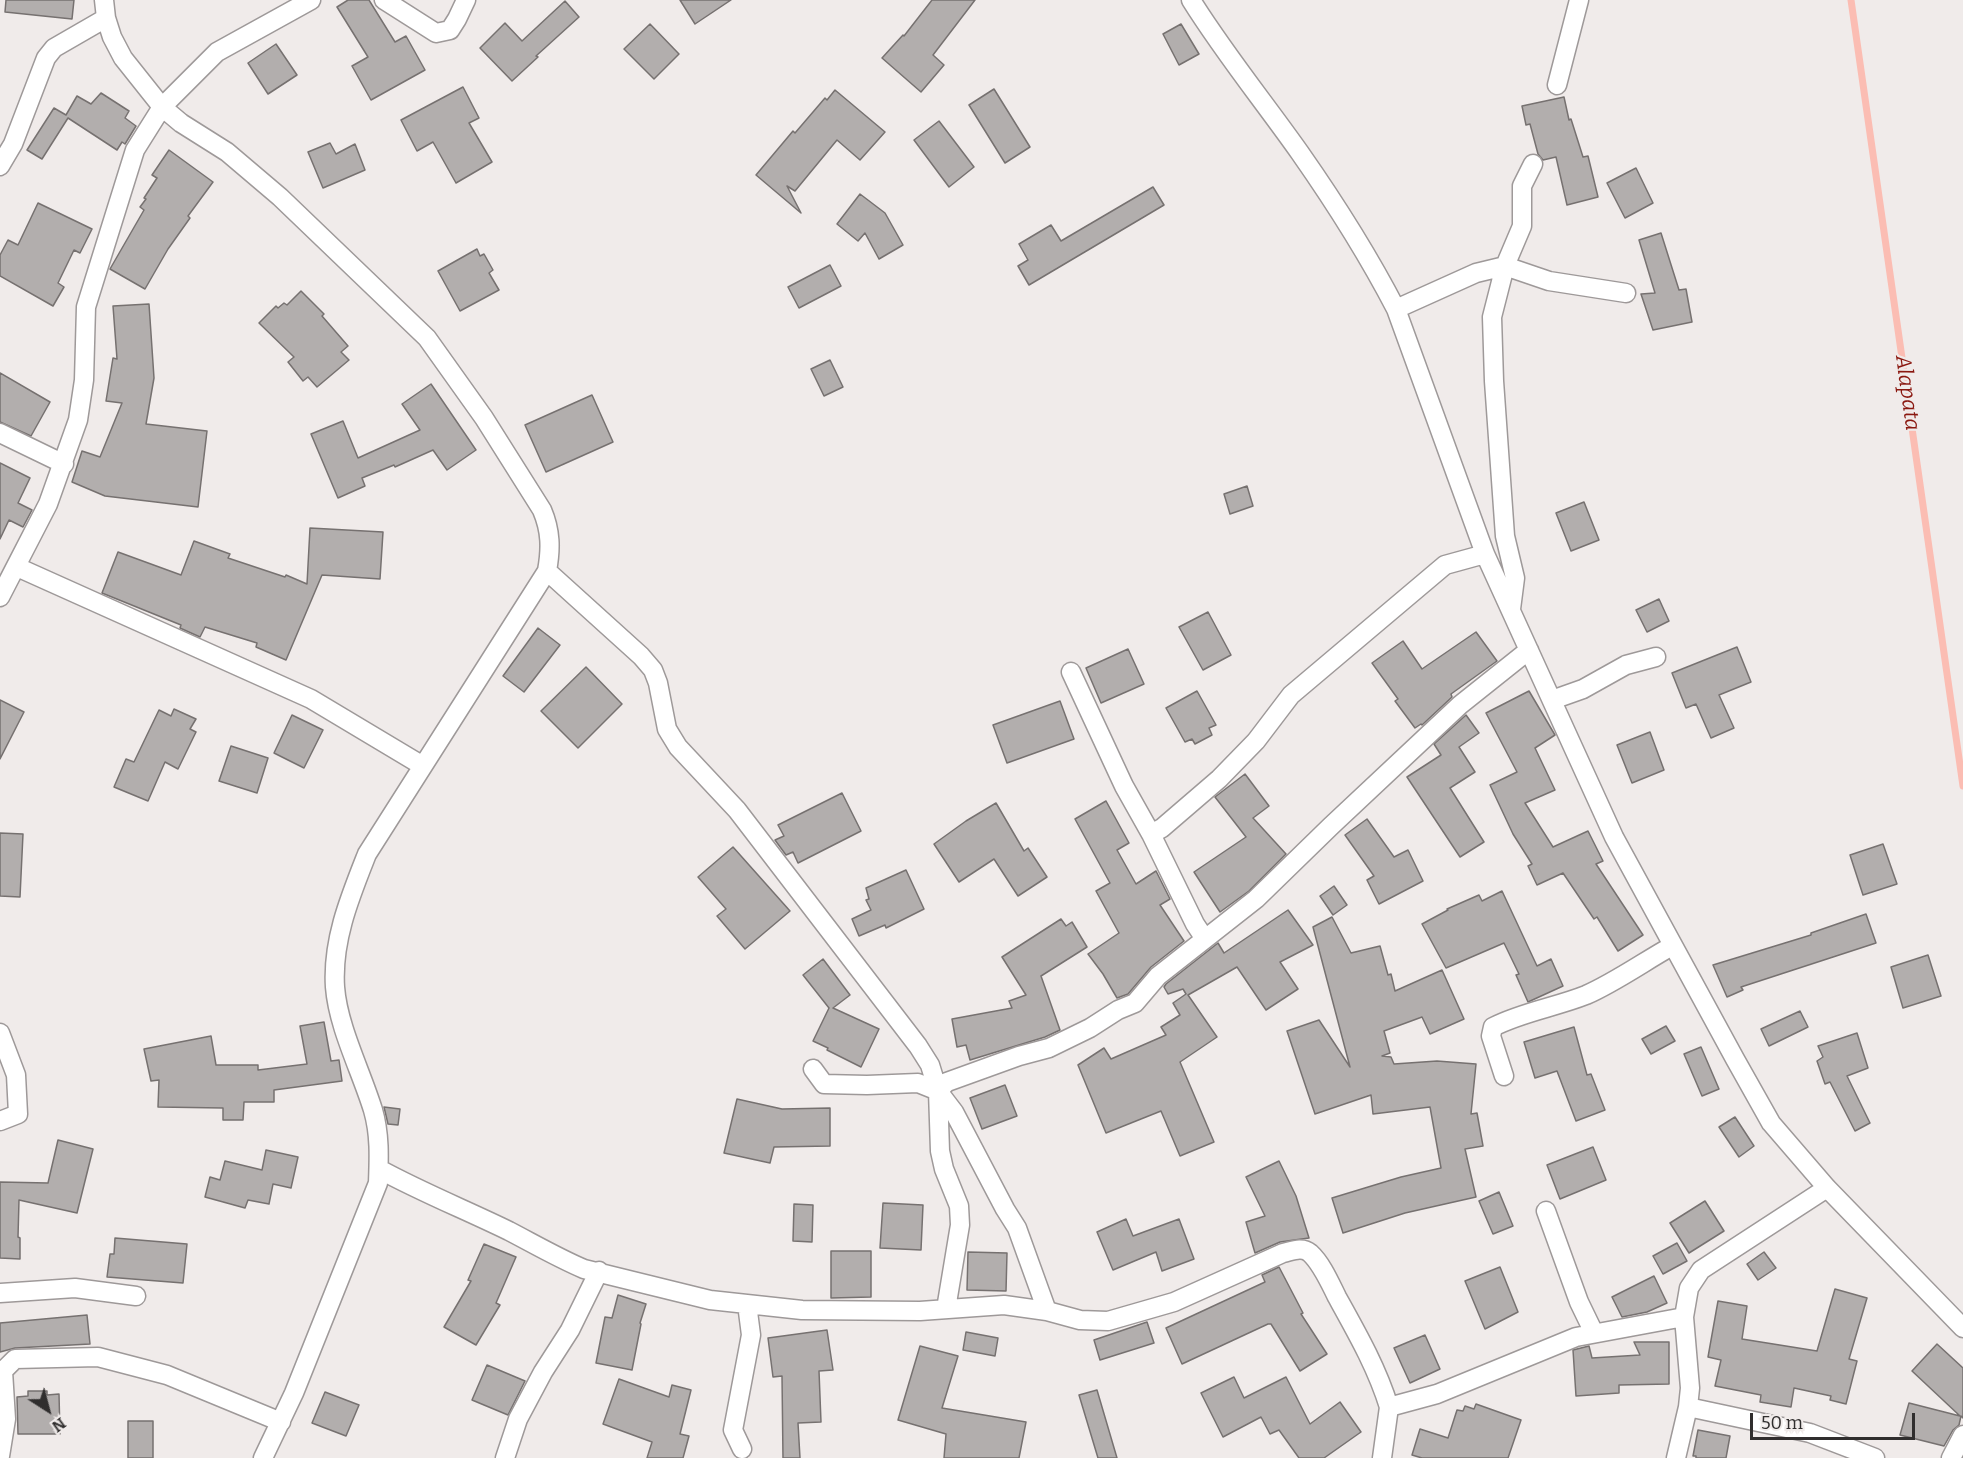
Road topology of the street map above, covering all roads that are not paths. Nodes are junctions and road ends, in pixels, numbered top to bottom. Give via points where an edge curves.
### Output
1 (311, 0) edge
2 (384, 0) edge
3 (466, 0) edge
4 (1191, 0) edge
5 (1579, 0) edge
6 (105, 9) edge
7 (1557, 85) dead end
8 (162, 107) junction
9 (1533, 164) dead end
10 (0, 166) edge
11 (1505, 266) junction
12 (1626, 293) dead end
13 (1396, 309) junction
14 (0, 433) edge
15 (64, 464) junction
16 (1485, 554) junction
17 (17, 567) junction
18 (547, 571) junction
19 (0, 597) edge
20 (1511, 609) junction
21 (1529, 650) junction
22 (1656, 657) dead end
23 (1071, 672) dead end
24 (1552, 700) junction
25 (423, 766) junction
26 (1151, 834) junction
27 (1205, 939) junction
28 (1672, 946) junction
29 (0, 1033) edge
30 (813, 1069) dead end
31 (1504, 1076) dead end
32 (938, 1091) junction
33 (0, 1121) edge
34 (379, 1169) junction
35 (1827, 1188) junction
36 (1546, 1211) dead end
37 (598, 1271) junction
38 (0, 1293) edge
39 (136, 1296) dead end
40 (747, 1304) junction
41 (946, 1309) junction
42 (1047, 1311) junction
43 (1684, 1317) junction
44 (1963, 1328) edge
45 (1594, 1333) junction
46 (1389, 1407) junction
47 (1688, 1407) junction
48 (281, 1422) junction
49 (1963, 1435) edge
50 (742, 1449) dead end
51 (0, 1456) edge
52 (262, 1458) edge
53 (505, 1458) edge
54 (1382, 1458) edge
55 (1676, 1458) edge
56 (1875, 1458) edge
57 (1951, 1458) edge

1 - 8 street via 217,52
2 - 3 street via 436,33 450,30
4 - 13 street via 1302,155
5 - 7 street
6 - 8 street via 112,37 123,58
6 - 10 street via 46,58 13,144
8 - 15 street via 135,150 86,307 84,380 78,420
8 - 18 street via 227,152 280,197 427,338 542,510 549,525 551,545
9 - 11 street via 1522,186 1522,226
11 - 12 street via 1550,281
11 - 13 street via 1476,273
11 - 20 street via 1492,317 1504,536 1515,578
13 - 16 street
14 - 15 street
15 - 17 street
16 - 20 street
16 - 26 street via 1445,565 1291,695 1256,741 1219,779
17 - 19 street
17 - 25 street via 311,699
18 - 25 street
18 - 32 street via 653,670 667,729 678,747 737,810 918,1046 930,1065
20 - 21 street
21 - 24 street
21 - 27 street via 1460,705 1256,899
22 - 24 street via 1626,665 1583,689
23 - 26 street
24 - 28 street via 1614,837
25 - 34 street via 367,854 336,949 335,988 345,1032 373,1111
26 - 27 street
27 - 32 street via 1158,976 1135,1003 1049,1048 947,1082
28 - 31 street via 1589,993 1493,1027 1491,1036
28 - 35 street via 1771,1123
29 - 33 street via 16,1075 18,1114
30 - 32 street via 824,1083 918,1083
32 - 41 street via 940,1151 960,1216
32 - 42 street via 962,1126 1017,1228
34 - 37 street via 566,1261
34 - 48 street via 378,1183
35 - 43 street via 1701,1270 1689,1288
35 - 44 street
36 - 45 street
37 - 40 street via 710,1300
37 - 53 street via 570,1330 522,1411
38 - 39 street via 75,1288
40 - 41 street via 802,1310
40 - 50 street via 751,1335 733,1430
41 - 42 street via 1004,1305
42 - 46 street via 1080,1320 1108,1321 1174,1302 1283,1253 1304,1250 1325,1275 1368,1354
43 - 45 street
43 - 47 street via 1689,1356
45 - 46 street via 1437,1394
46 - 54 street
47 - 55 street
47 - 56 street via 1810,1433
48 - 51 street via 167,1375 98,1357 15,1359 3,1371 6,1419
48 - 52 street
49 - 57 street

